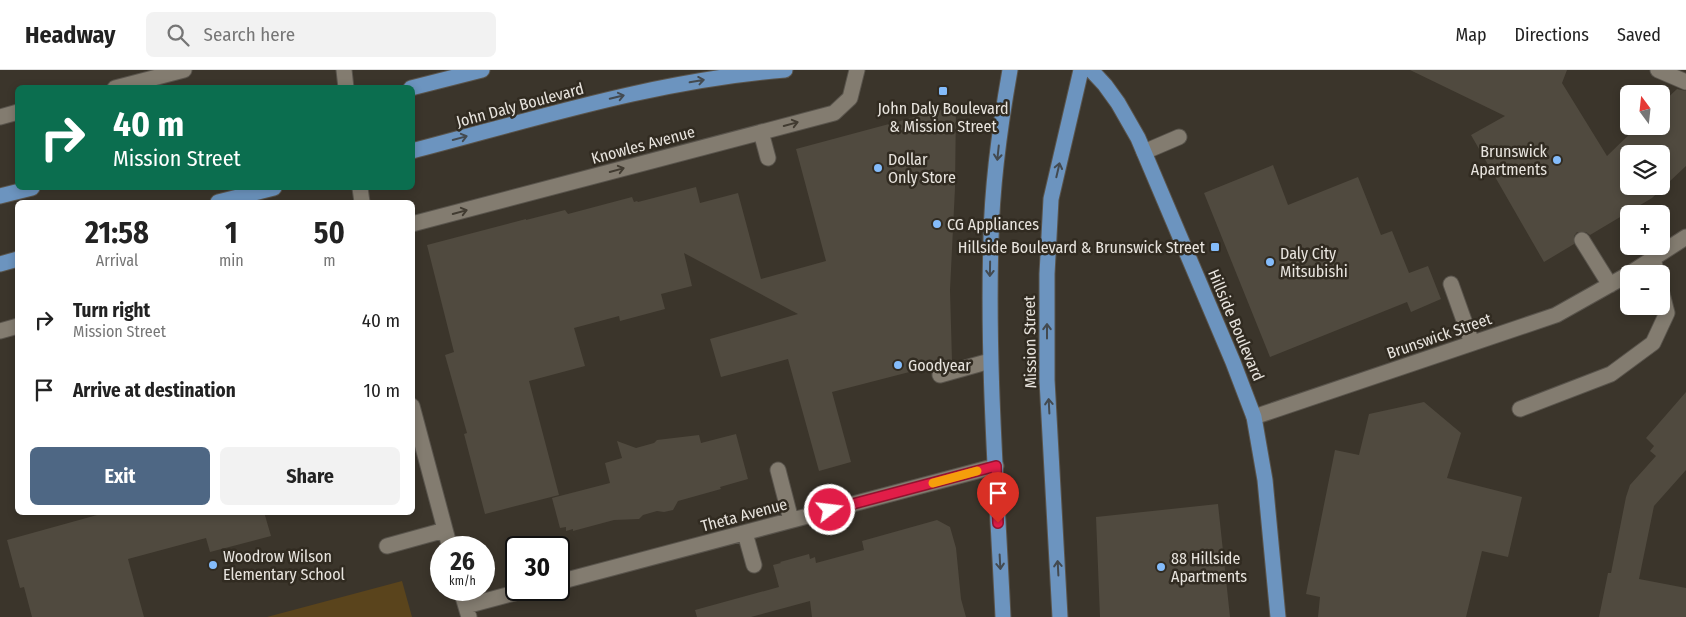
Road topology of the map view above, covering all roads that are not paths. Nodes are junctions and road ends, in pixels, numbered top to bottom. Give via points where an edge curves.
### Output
1 (184, 70) edge
2 (344, 70) edge
3 (482, 70) edge
4 (784, 70) edge
5 (857, 70) edge
6 (1010, 70) edge
7 (1081, 70) edge
8 (1091, 70) edge
9 (1658, 70) edge
10 (1686, 82) edge
11 (126, 85) edge
12 (346, 85) edge
13 (415, 87) edge
14 (15, 113) edge
15 (0, 117) edge
16 (761, 132) junction
17 (1179, 136) dead end
18 (415, 150) edge
19 (1144, 152) junction
20 (768, 158) dead end
21 (24, 190) edge
22 (266, 190) edge
23 (0, 196) edge
24 (226, 200) edge
25 (415, 223) edge
26 (1686, 237) edge
27 (1582, 240) dead end
28 (1654, 258) junction
29 (15, 260) edge
30 (0, 264) edge
31 (1643, 265) edge
32 (1655, 265) edge
33 (1620, 279) edge
34 (1451, 284) dead end
35 (1610, 285) junction
36 (1666, 315) edge
37 (15, 327) edge
38 (0, 331) edge
39 (1472, 344) junction
40 (990, 361) junction
41 (940, 375) dead end
42 (1520, 408) dead end
43 (415, 417) edge
44 (1254, 417) junction
45 (996, 466) junction
46 (778, 470) dead end
47 (791, 520) junction
48 (445, 530) junction
49 (745, 533) junction
50 (447, 536) edge
51 (387, 546) dead end
52 (754, 565) dead end
53 (570, 579) edge
54 (505, 598) edge
55 (467, 612) edge
56 (1003, 617) edge
57 (1060, 617) edge
58 (1278, 617) edge

1 - 11 street
2 - 12 street
3 - 13 main road
18 -> 4 main road, John Daly Boulevard via 649,89 716,77
16 -> 5 street, Knowles Avenue via 834,113 850,98
6 -> 40 main road via 994,183
57 -> 7 main road, Mission Street via 1047,380 1047,274 1051,199
8 - 19 main road, Hillside Boulevard via 1122,109
9 - 10 street
14 - 15 street
16 - 20 street
25 -> 16 street, Knowles Avenue
17 - 19 street
19 - 44 main road, Hillside Boulevard
21 - 23 main road
22 - 24 main road
26 - 28 street, Brunswick Street
27 - 35 street
28 - 31 street, Brunswick Street
28 - 32 street
29 - 30 main road
33 - 35 street, Brunswick Street
34 - 39 street
35 - 39 street, Brunswick Street via 1556,315
36 - 42 street via 1653,343 1611,374
37 - 38 street
39 - 44 street, Brunswick Street
40 - 41 street
40 - 45 main road
43 - 48 street
44 - 58 main road, Hillside Boulevard via 1265,480
45 - 47 street, Theta Avenue
45 -> 56 main road
46 - 47 street
47 - 49 street, Theta Avenue
48 - 50 street
48 - 51 street
49 - 52 street
49 - 53 street, Theta Avenue
54 - 55 street

